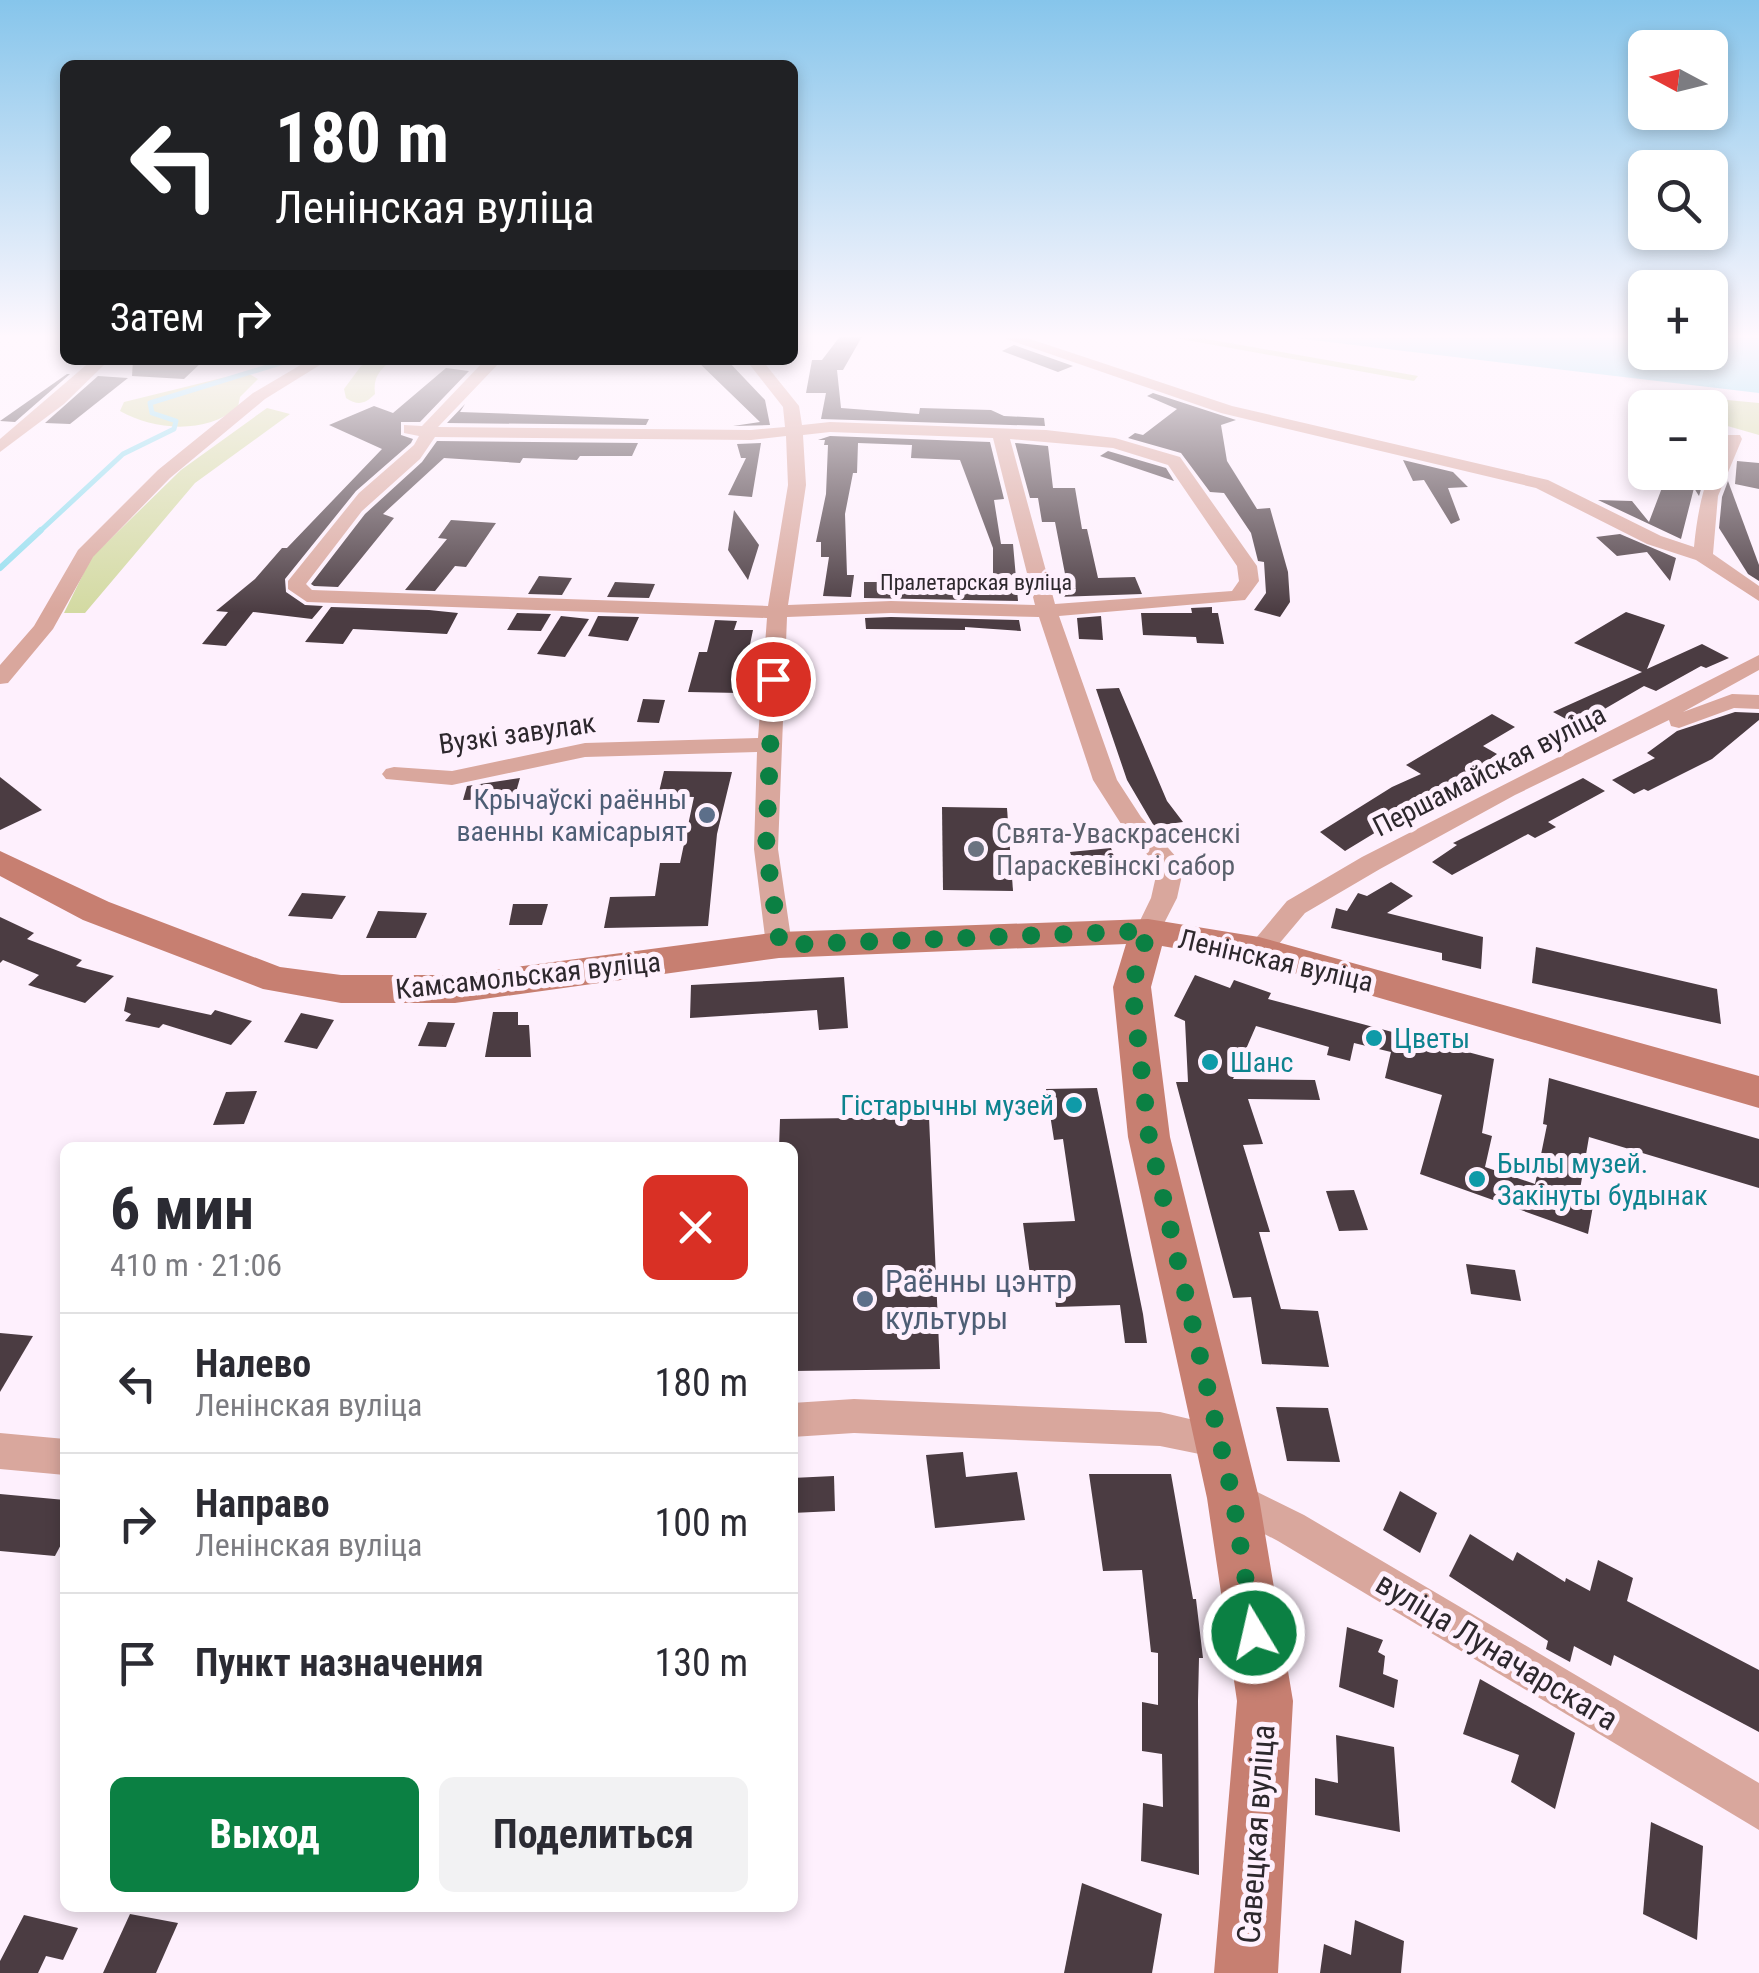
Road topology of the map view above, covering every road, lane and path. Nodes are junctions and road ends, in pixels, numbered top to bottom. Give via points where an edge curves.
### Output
1 (26, 427) edge
2 (221, 427) edge
3 (430, 427) edge
4 (794, 427) edge
5 (1300, 427) edge
6 (410, 429) dead end
7 (430, 432) junction
8 (794, 432) junction
9 (1000, 432) junction
10 (1734, 439) dead end
11 (0, 447) edge
12 (1703, 556) junction
13 (1759, 595) edge
14 (1048, 611) junction
15 (777, 612) junction
16 (1759, 661) edge
17 (0, 678) edge
18 (1759, 702) edge
19 (1648, 722) junction
20 (769, 745) junction
21 (394, 774) dead end
22 (0, 862) edge
23 (1148, 931) junction
24 (780, 945) junction
25 (1260, 950) junction
26 (1759, 1092) edge
27 (798, 1420) edge
28 (1219, 1441) junction
29 (0, 1451) edge
30 (60, 1457) edge
31 (1233, 1498) junction
32 (1759, 1808) edge
33 (1246, 1973) edge

1 - 11 street
2 - 17 street via 84,554 43,629
3 - 7 street
4 - 8 street
5 - 12 street via 1542,484 1654,540
6 - 7 street, Пралетарская вуліца
7 - 8 street, Пралетарская вуліца
7 - 15 street, Пралетарская вуліца via 407,465 367,495 295,585 307,596
8 - 9 street, Пралетарская вуліца
8 - 15 street via 797,485
9 - 14 street
9 - 14 street, Пралетарская вуліца via 1115,442 1174,461 1247,566 1249,581 1238,596
10 - 12 street via 1704,510
12 - 13 street
14 - 15 street, Пралетарская вуліца
14 - 23 street via 1105,780 1171,866
15 - 20 street
16 - 19 street, Першамайская вуліца
18 - 19 street via 1732,701 1677,722
19 - 25 street, Першамайская вуліца via 1507,790 1296,907
20 - 21 street, Вузкі завулак via 585,750 452,778
20 - 24 street via 766,849
22 - 24 main road, Камсамольская вуліца via 96,911 276,980 341,989 455,989
23 - 24 main road, Ленінская вуліца
23 - 25 main road, Ленінская вуліца
23 - 28 main road, Савецкая вуліца via 1132,986 1149,1137
25 - 26 main road, Ленінская вуліца
27 - 28 street via 854,1416 1160,1429
28 - 31 main road, Савецкая вуліца
29 - 30 street
31 - 32 street, вуліца Луначарскага
31 - 33 main road, Савецкая вуліца via 1265,1701

